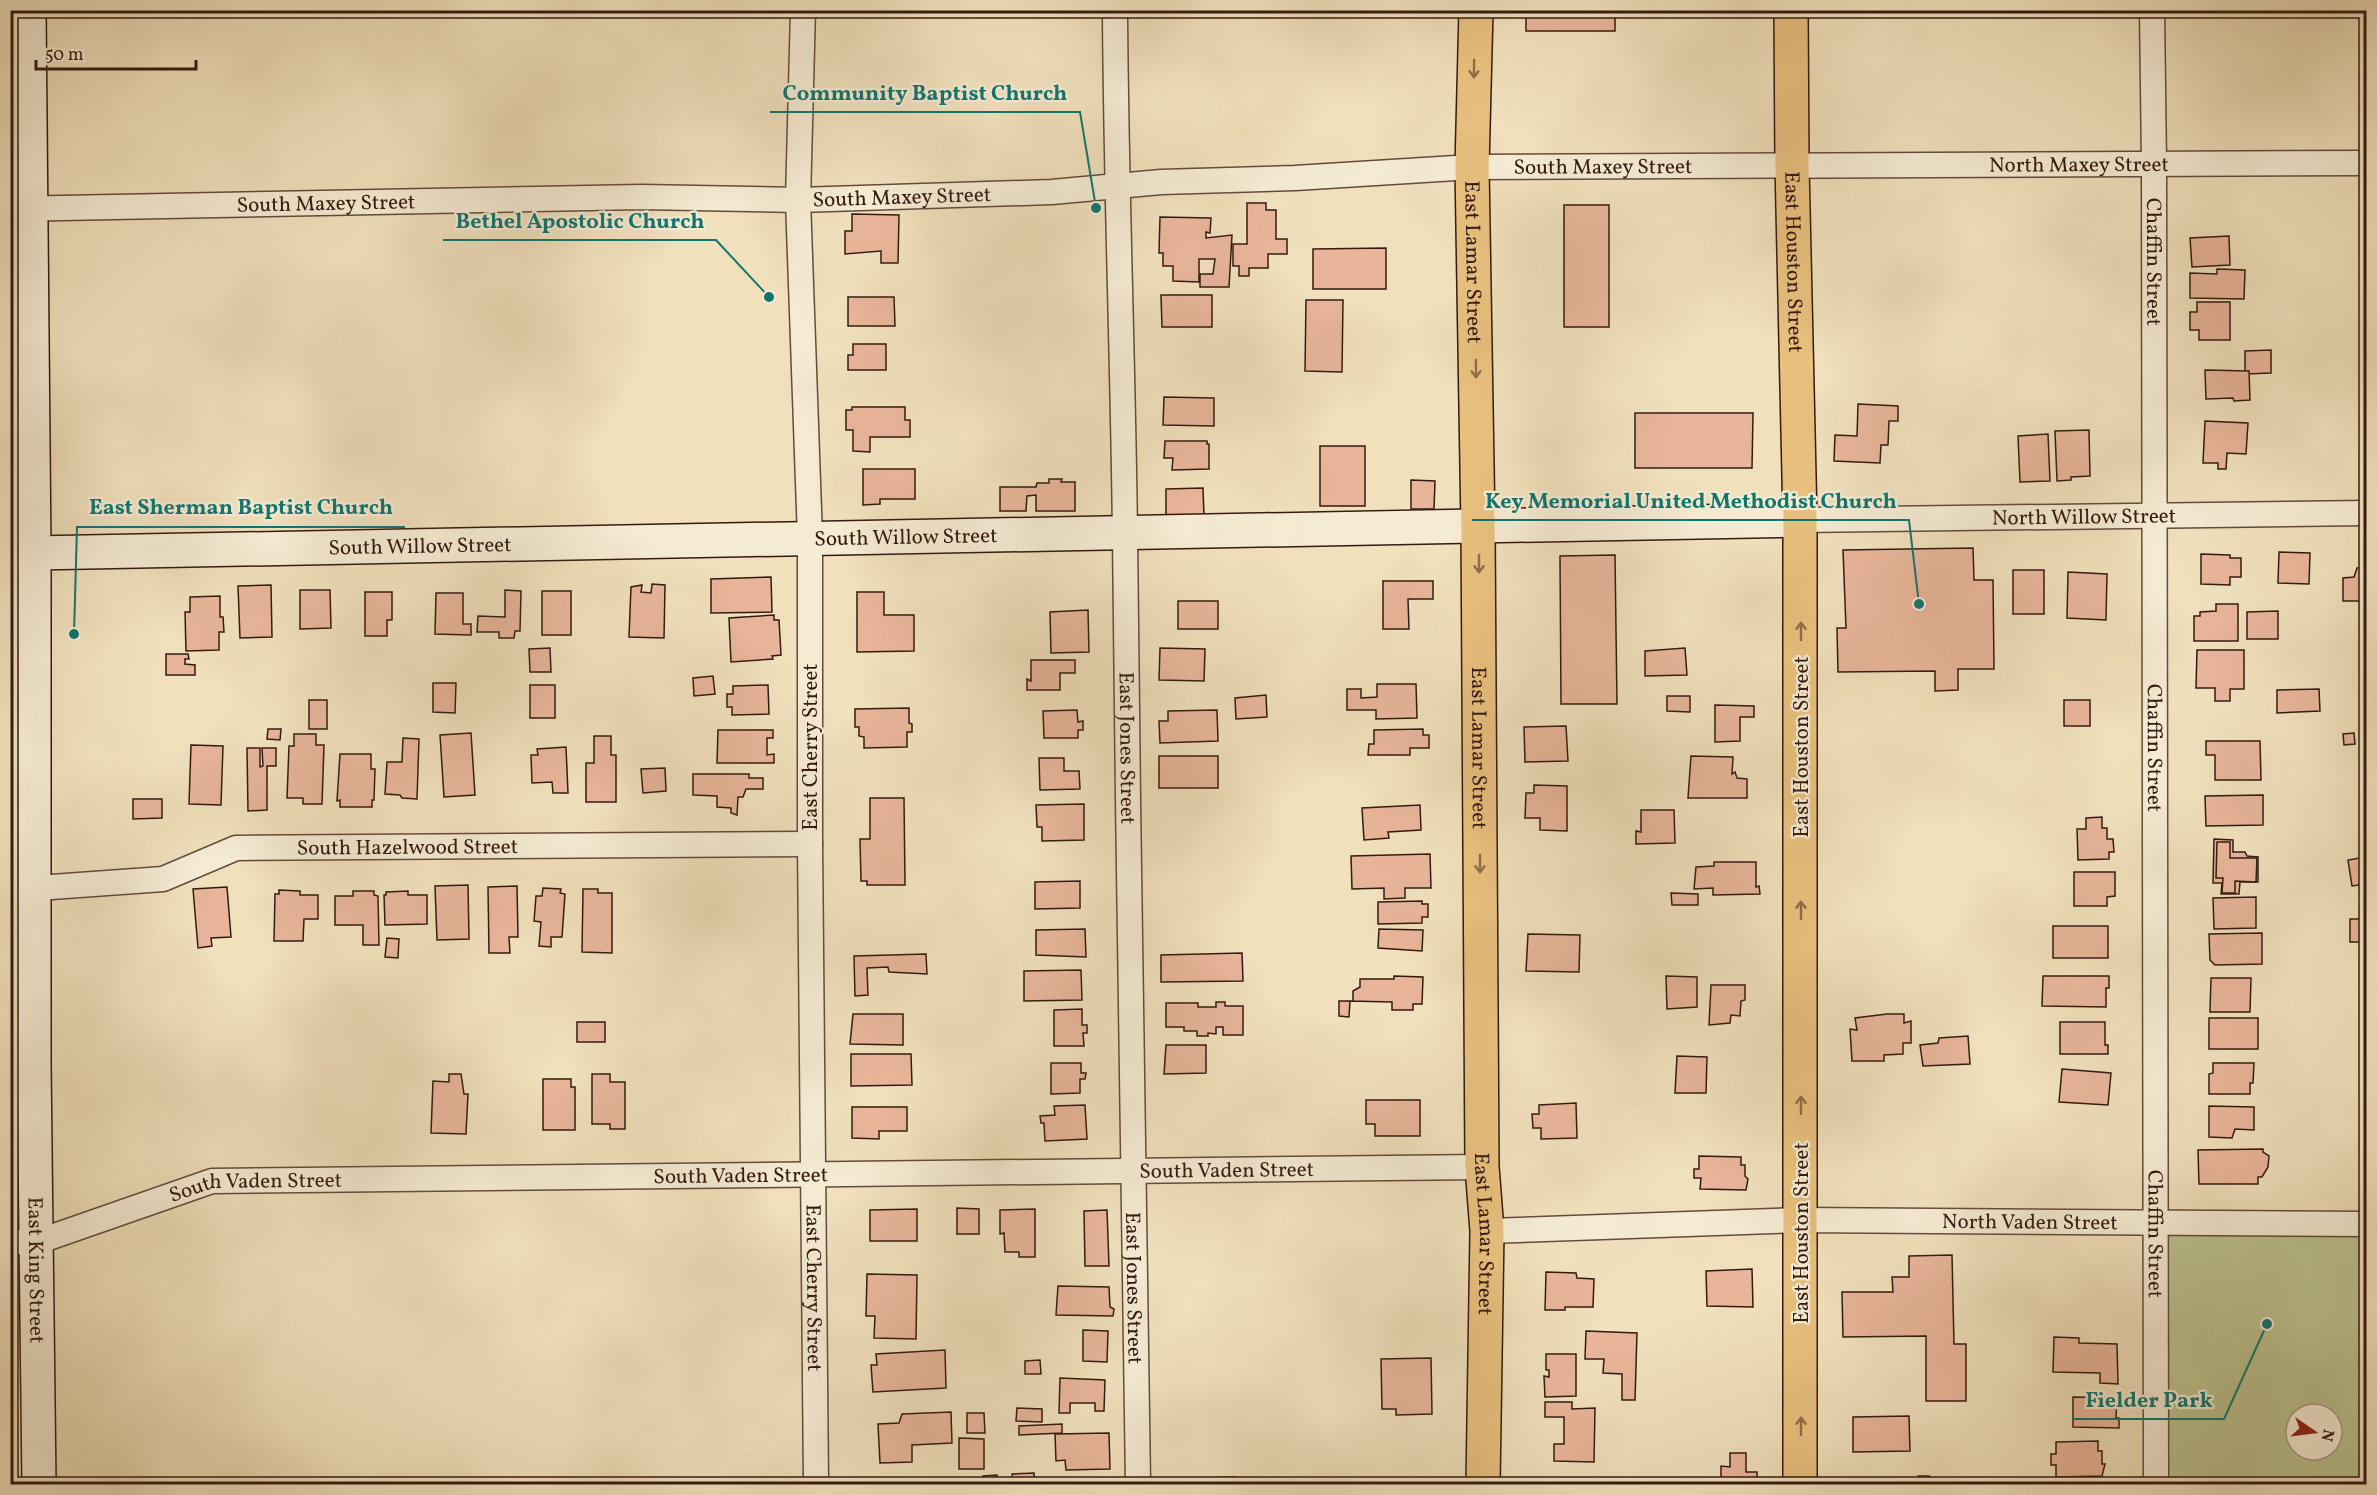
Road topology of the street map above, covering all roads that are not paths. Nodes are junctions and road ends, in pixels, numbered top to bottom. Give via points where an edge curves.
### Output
1 (30, 10) edge
2 (803, 10) edge
3 (1115, 10) edge
4 (1476, 10) edge
5 (1791, 10) edge
6 (2152, 10) edge
7 (2367, 163) edge
8 (2154, 164) junction
9 (1792, 165) junction
10 (1472, 167) junction
11 (1116, 185) junction
12 (798, 200) junction
13 (20, 208) edge
14 (2367, 513) edge
15 (2154, 515) junction
16 (1800, 520) junction
17 (1478, 526) junction
18 (1125, 533) junction
19 (810, 538) junction
20 (22, 553) edge
21 (810, 844) junction
22 (22, 890) edge
23 (1482, 1167) junction
24 (1131, 1170) junction
25 (813, 1173) junction
26 (1801, 1220) junction
27 (2157, 1223) junction
28 (2367, 1224) edge
29 (1487, 1231) junction
30 (24, 1242) edge
31 (39, 1485) edge
32 (816, 1485) edge
33 (1138, 1485) edge
34 (1483, 1485) edge
35 (1800, 1485) edge
36 (2156, 1485) edge

1 - 13 street, East King Street
2 - 12 street, East Cherry Street
3 - 11 street, East Jones Street
4 -> 10 main road, East Lamar Street
5 - 9 main road, East Houston Street
6 - 8 street, Chaffin Street
7 - 8 street, North Maxey Street
8 - 9 street, North Maxey Street
8 - 15 street, Chaffin Street
9 - 10 street, South Maxey Street
9 - 16 main road, East Houston Street
10 - 11 street, South Maxey Street
10 -> 17 main road, East Lamar Street
11 - 12 street, South Maxey Street via 1052,192
11 - 18 street, East Jones Street
12 - 13 street, South Maxey Street via 641,197
12 - 19 street, East Cherry Street
13 - 20 street, East King Street
14 - 15 street, North Willow Street
15 - 16 street, North Willow Street
15 - 27 street, Chaffin Street
16 - 17 street, South Willow Street
26 -> 16 main road, East Houston Street
17 - 18 street, South Willow Street
17 -> 23 main road, East Lamar Street
18 - 19 street, South Willow Street
18 - 24 street, East Jones Street
19 - 20 street, South Willow Street
19 - 21 street, East Cherry Street
20 - 22 street, East King Street
21 - 22 street, South Hazelwood Street via 236,848 163,879
21 - 25 street, East Cherry Street
22 - 30 street, East King Street
23 - 24 street, South Vaden Street
23 - 29 main road, East Lamar Street
24 - 25 street, South Vaden Street
24 - 33 street, East Jones Street
25 - 30 street, South Vaden Street via 212,1181
25 - 32 street, East Cherry Street
26 - 27 street, North Vaden Street
26 - 29 street
35 -> 26 main road, East Houston Street
27 - 28 street, North Vaden Street
27 - 36 street, Chaffin Street
29 - 34 main road, East Lamar Street
30 - 31 street, East King Street

